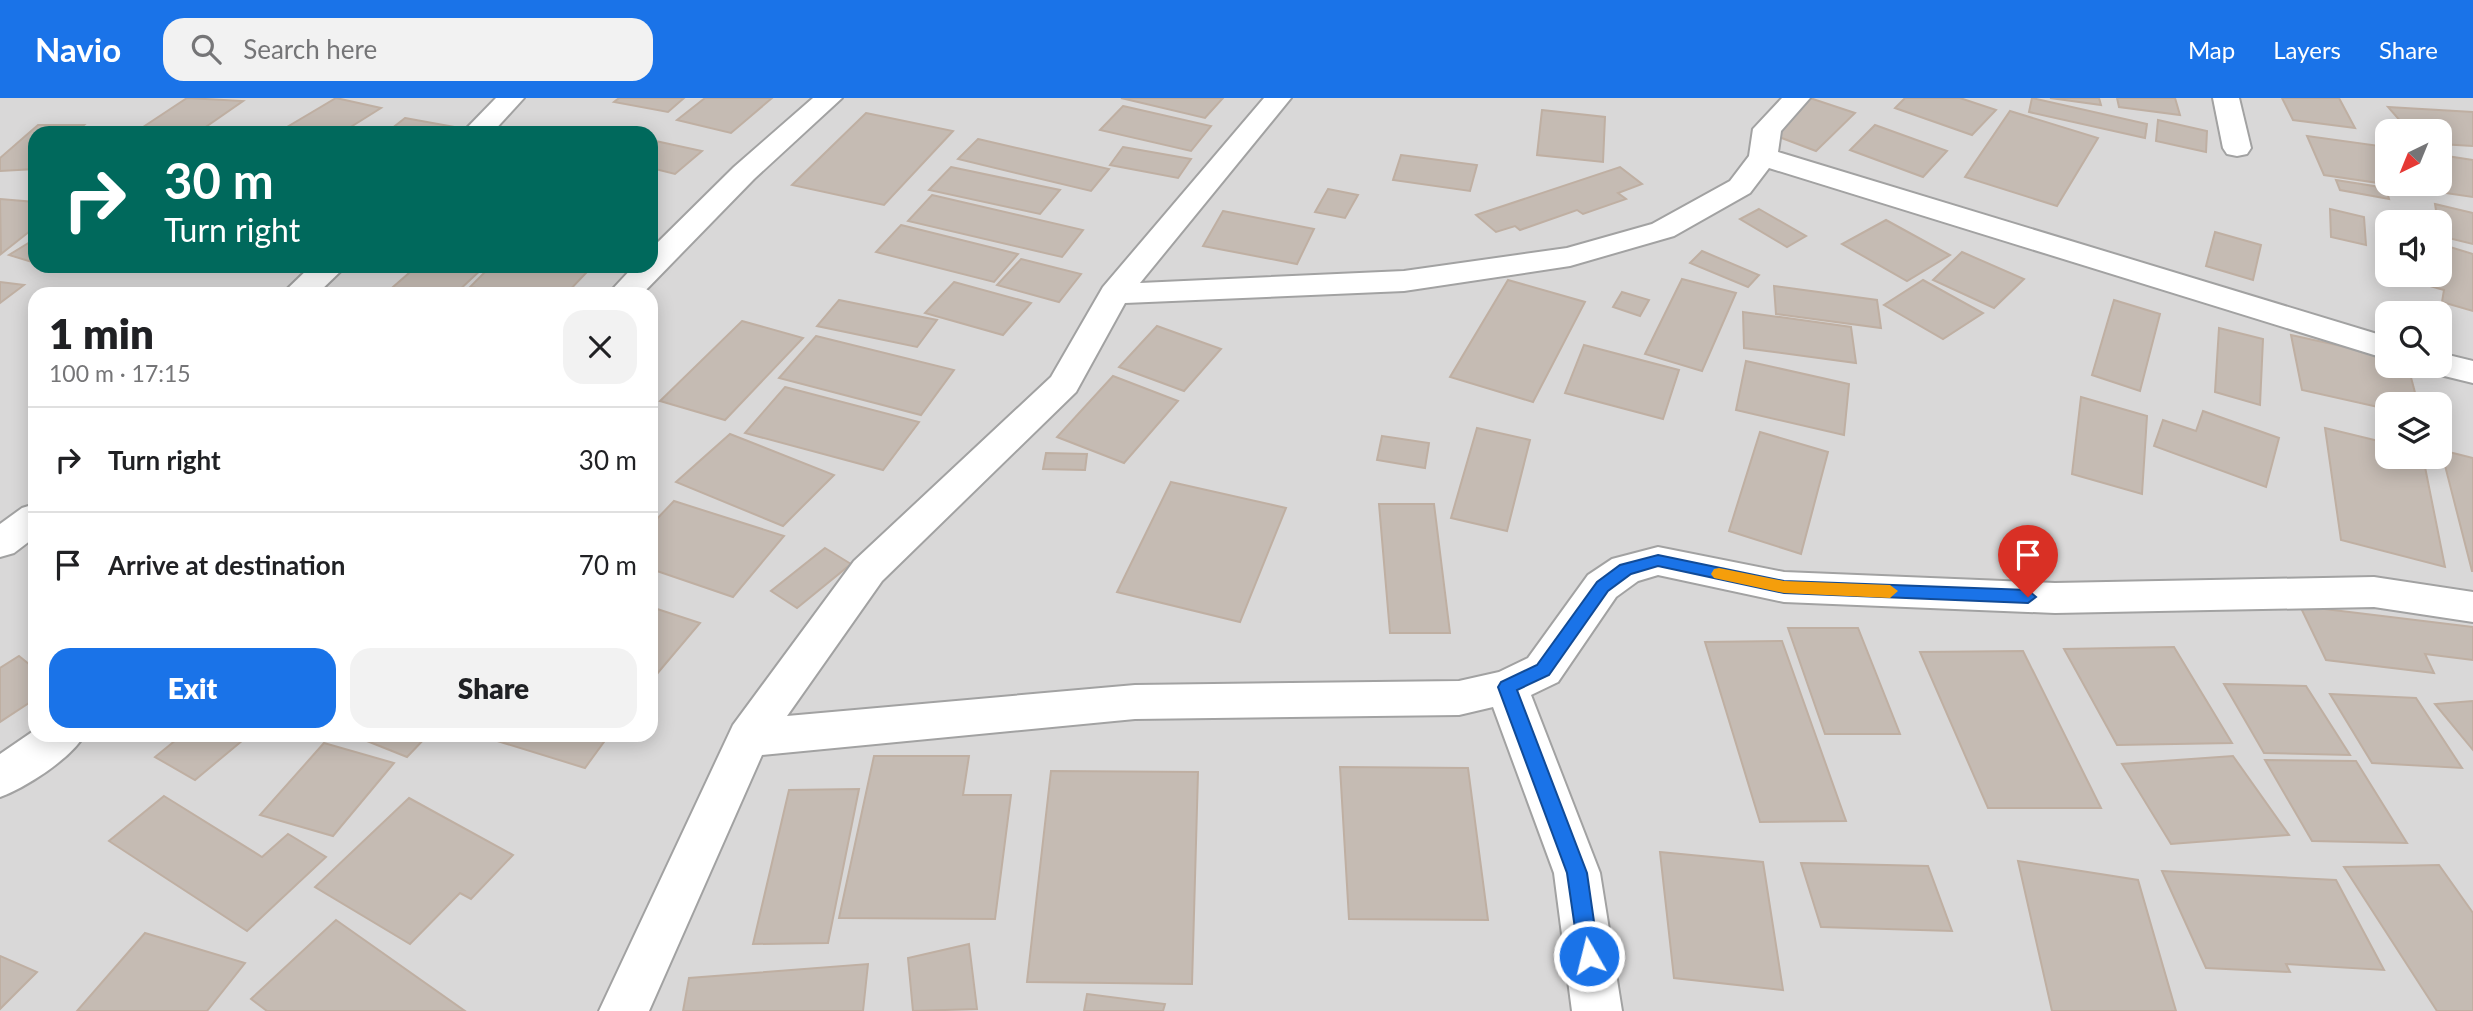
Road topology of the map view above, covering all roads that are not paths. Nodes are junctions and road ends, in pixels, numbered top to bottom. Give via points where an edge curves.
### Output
1 (511, 98) edge
2 (829, 98) edge
3 (1278, 98) edge
4 (1797, 98) edge
5 (2226, 98) edge
6 (483, 126) edge
7 (2237, 148) dead end
8 (1763, 157) junction
9 (658, 260) edge
10 (322, 273) edge
11 (645, 273) edge
12 (306, 287) edge
13 (631, 287) edge
14 (1114, 294) junction
15 (2375, 344) edge
16 (2452, 367) edge
17 (2473, 372) edge
18 (28, 523) edge
19 (0, 543) edge
20 (2473, 607) edge
21 (1507, 687) junction
22 (748, 738) junction
23 (52, 742) edge
24 (0, 778) edge
25 (624, 1011) edge
26 (1597, 1011) edge

1 - 6 street
2 - 9 street via 744,173
3 - 14 street
4 - 8 street via 1767,129
5 - 7 street
8 - 14 street via 1740,187 1663,230 1570,257 1404,281
8 - 15 street
10 - 12 street
11 - 13 street
14 - 22 street via 1064,384 868,570
16 - 17 street
18 - 19 street
20 - 21 street via 2374,592 2055,598 1784,587 1658,561 1626,569 1602,586 1543,670
21 - 22 street via 1459,698 1135,702
21 - 26 street via 1577,873
22 - 25 street
23 - 24 street

